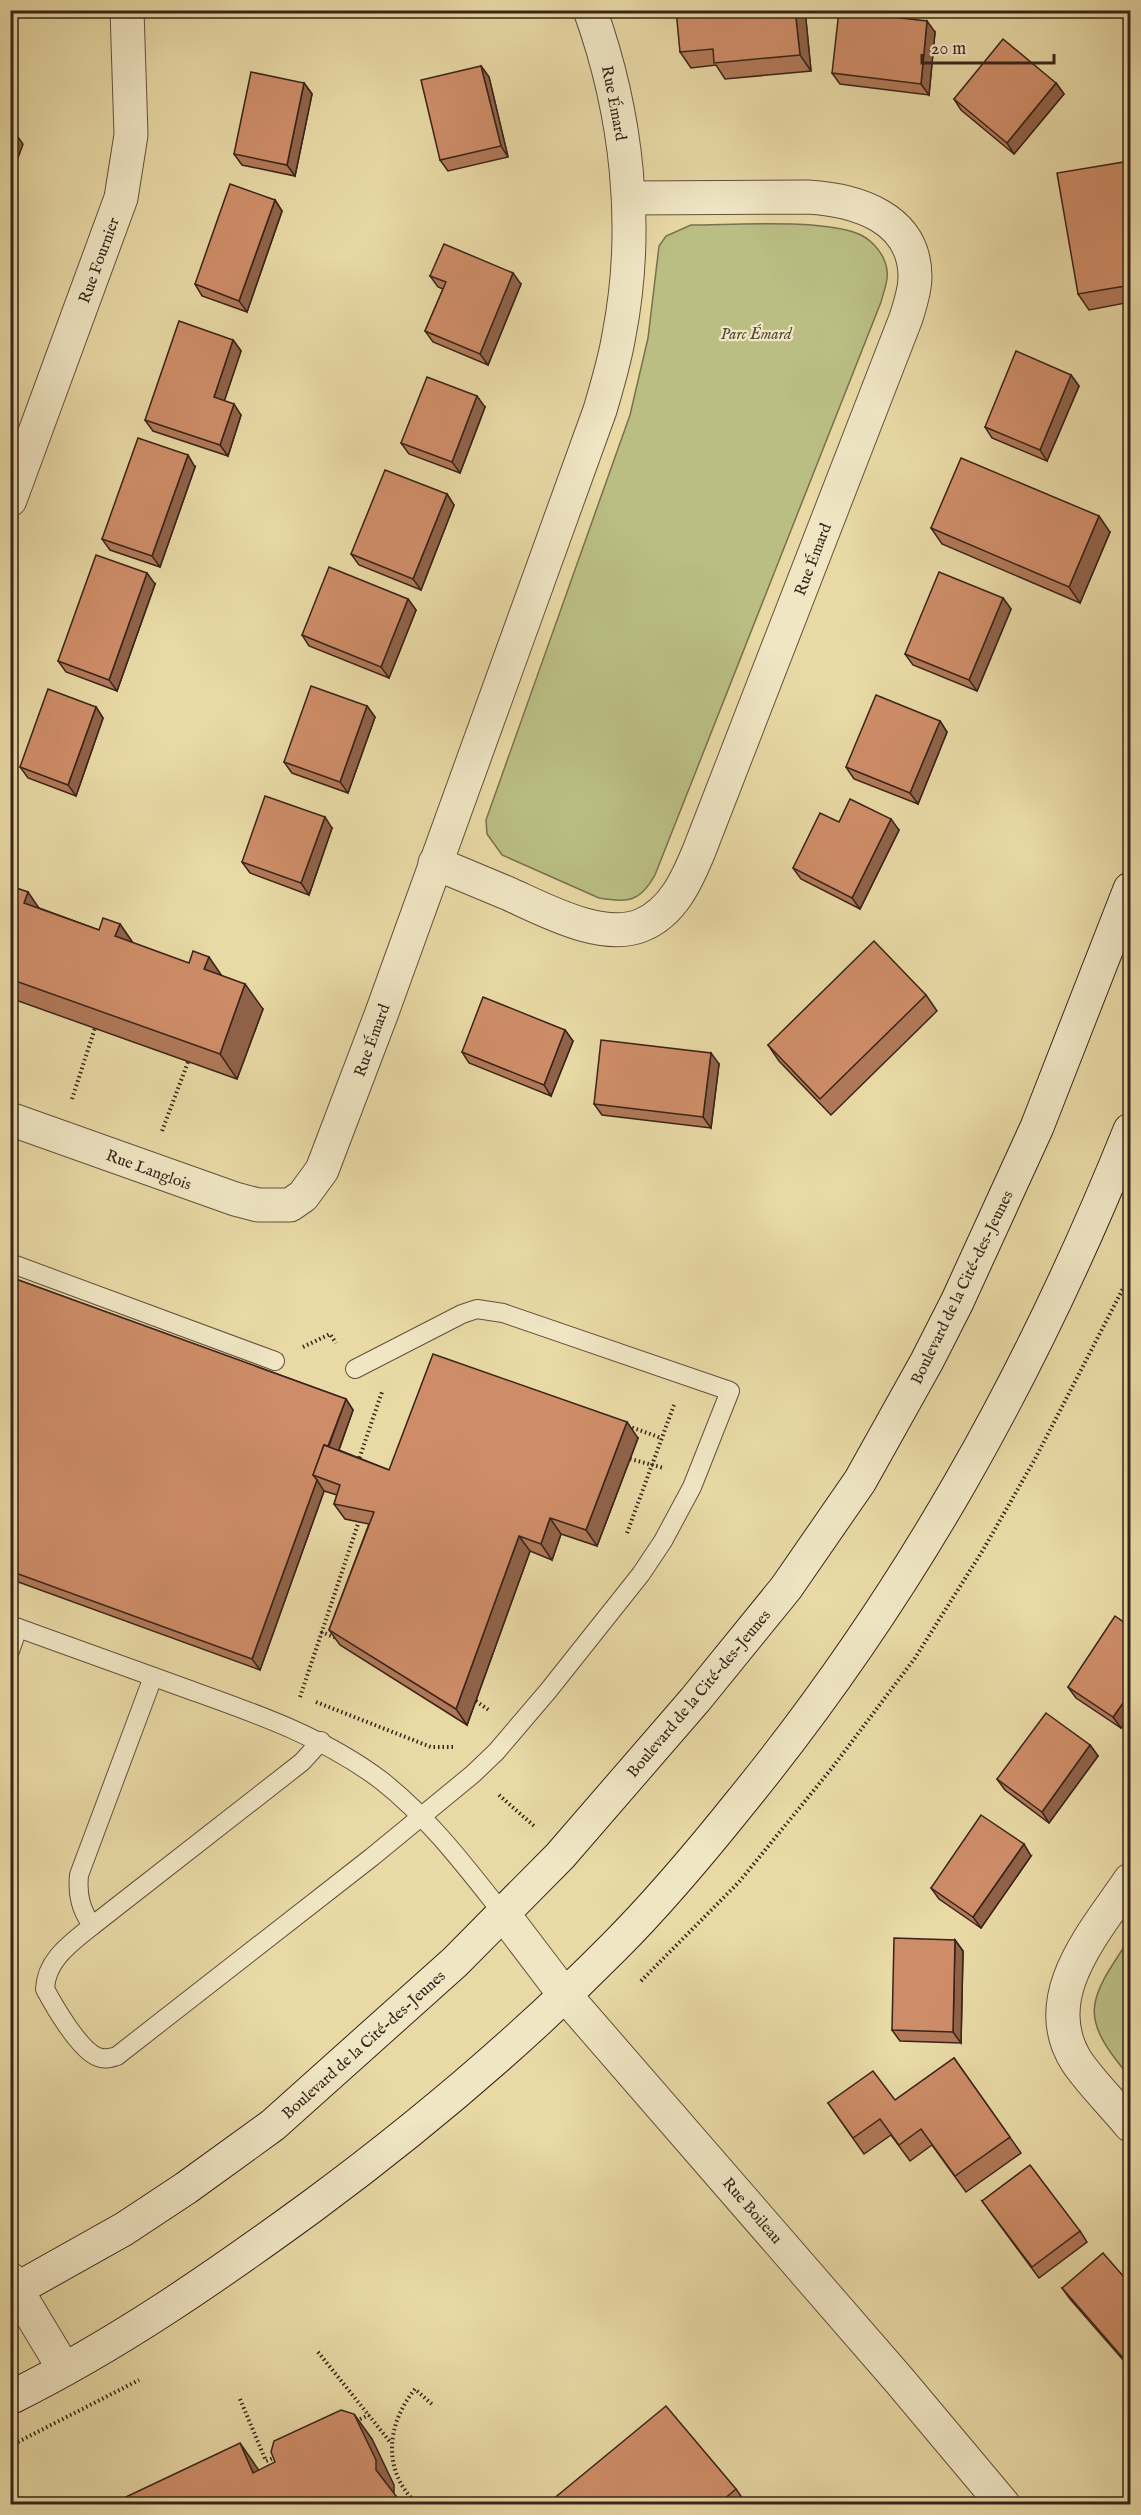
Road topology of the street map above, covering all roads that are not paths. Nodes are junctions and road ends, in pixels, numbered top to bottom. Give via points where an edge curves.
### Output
1 (127, 10) edge
2 (590, 10) edge
3 (629, 198) junction
4 (10, 500) edge
5 (435, 863) junction
6 (1131, 889) edge
7 (10, 1119) edge
8 (1131, 1130) edge
9 (290, 1205) joint
10 (10, 1263) edge
11 (275, 1360) road end
12 (355, 1369) road end
13 (14, 1627) edge
14 (10, 1651) edge
15 (153, 1677) junction
16 (321, 1741) junction
17 (422, 1816) junction
18 (1131, 1880) edge
19 (504, 1915) junction
20 (92, 1926) junction
21 (564, 1994) junction
22 (1131, 2125) edge
23 (13, 2287) edge
24 (64, 2369) junction
25 (10, 2398) edge
26 (1003, 2505) edge

1 - 4 street, Rue Fournier via 131,135 121,198
2 - 3 street, Rue Émard via 610,72
3 - 5 street, Rue Émard via 624,305 600,410
3 - 5 street, Rue Émard via 808,197 865,207 891,223 909,248 915,278 908,310 699,851 674,900 642,925 627,929 590,926
5 - 9 street, Rue Émard via 322,1170 303,1196
6 - 19 street, Boulevard de la Cité-des-Jeunes via 1037,1127 986,1243 927,1361 860,1481 786,1588 695,1700
7 - 9 street, Rue Langlois via 235,1200 258,1206
8 - 21 street via 1068,1278 1021,1375 948,1507 880,1614 824,1696 721,1827 646,1913
10 - 11 lane
12 - 17 lane via 477,1310 504,1313 730,1391 692,1486 641,1574 496,1752
13 - 14 lane
13 - 15 lane
15 - 16 lane
15 - 20 lane via 79,1875 81,1909
16 - 17 lane via 381,1781
16 - 20 lane via 302,1762
17 - 19 lane
17 - 20 lane via 117,2056 106,2059 95,2057 82,2045 45,1989 51,1964
18 - 22 street via 1073,1968 1064,1994 1062,2019 1077,2062
19 - 21 street, Rue Boileau
19 - 23 street, Boulevard de la Cité-des-Jeunes via 273,2125 124,2229
21 - 24 street via 467,2084 338,2187 144,2323
21 - 26 street, Rue Boileau via 899,2379
23 - 24 street
24 - 25 street

